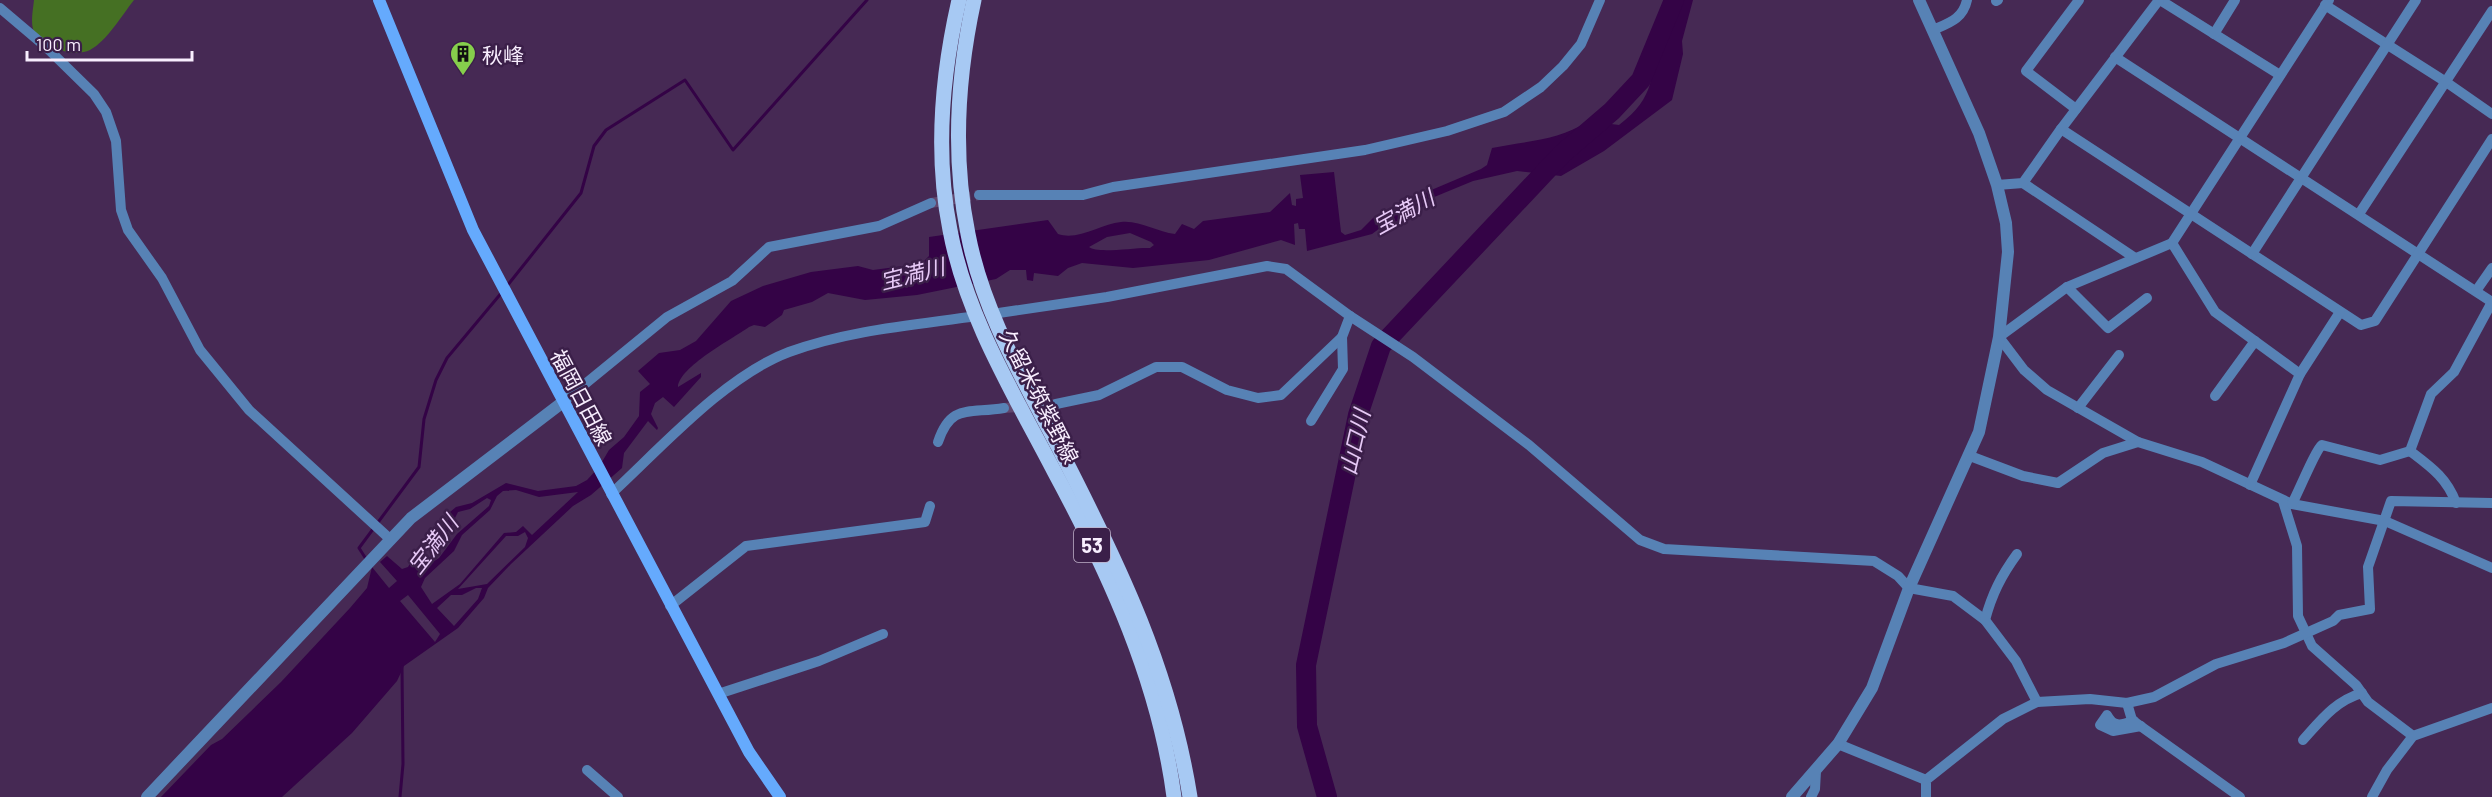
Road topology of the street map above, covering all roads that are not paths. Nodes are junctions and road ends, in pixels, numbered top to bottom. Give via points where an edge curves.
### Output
1 (380, 0) edge
2 (959, 0) edge
3 (974, 0) edge
4 (1599, 0) edge
5 (1919, 0) edge
6 (1967, 0) edge
7 (2079, 0) edge
8 (2160, 0) edge
9 (2235, 0) edge
10 (2416, 0) edge
11 (2327, 3) edge
12 (0, 8) edge
13 (2492, 11) edge
14 (1933, 30) junction
15 (2214, 34) junction
16 (2388, 45) junction
17 (2115, 57) junction
18 (2280, 75) junction
19 (2446, 82) junction
20 (2076, 108) junction
21 (2492, 114) edge
22 (2061, 129) junction
23 (2239, 138) junction
24 (2492, 139) edge
25 (2301, 178) junction
26 (2023, 183) junction
27 (1997, 184) junction
28 (979, 195) tunnel mouth
29 (931, 203) tunnel mouth
30 (2358, 214) junction
31 (2191, 215) junction
32 (2172, 243) junction
33 (2420, 253) junction
34 (2252, 254) junction
35 (2136, 258) junction
36 (2492, 268) edge
37 (2067, 287) junction
38 (2476, 291) junction
39 (2146, 298) dead end
40 (2492, 302) edge
41 (983, 311) junction
42 (2340, 312) junction
43 (1352, 317) junction
44 (1999, 336) junction
45 (1342, 337) junction
46 (2255, 341) junction
47 (2119, 355) dead end
48 (2300, 374) junction
49 (2215, 396) dead end
50 (1056, 404) tunnel mouth
51 (566, 406) junction
52 (1004, 408) tunnel mouth
53 (2078, 408) junction
54 (1311, 421) dead end
55 (938, 442) dead end
56 (2138, 442) junction
57 (2410, 451) junction
58 (1970, 456) junction
59 (2250, 485) junction
60 (610, 491) junction
61 (2287, 502) junction
62 (2456, 503) junction
63 (2492, 503) edge
64 (930, 506) dead end
65 (2385, 521) junction
66 (390, 539) junction
67 (2017, 554) dead end
68 (2492, 568) edge
69 (1909, 588) junction
70 (670, 606) junction
71 (1985, 620) junction
72 (2306, 633) junction
73 (883, 634) dead end
74 (2362, 693) junction
75 (718, 694) junction
76 (2037, 702) junction
77 (2127, 703) junction
78 (2492, 708) edge
79 (2413, 736) junction
80 (2303, 740) dead end
81 (1838, 744) junction
82 (587, 770) dead end
83 (1816, 771) junction
84 (1926, 780) junction
85 (147, 797) edge
86 (618, 797) edge
87 (780, 797) edge
88 (1174, 797) edge
89 (1190, 797) edge
90 (1792, 797) edge
91 (1811, 797) edge
92 (1926, 797) edge
93 (2240, 797) edge
94 (2372, 797) edge

1 - 51 main road, 福岡日田線 via 473,230
2 - 41 main road, 久留米筑紫野線 / 53 via 949,46 943,129 951,237
3 - 41 main road, 久留米筑紫野線 / 53 via 963,50 957,132 959,178
4 - 28 street via 1581,44 1541,87 1504,112 1447,131 1365,150 1083,195
5 - 14 street
6 - 14 street via 1958,18
7 - 20 street via 2026,71
8 - 15 street
8 - 17 street
9 - 15 street
10 - 16 street
11 - 16 street
11 - 18 street
12 - 66 street via 94,94 106,112 116,141 121,210 128,230 162,279 200,350 249,410
13 - 19 street
14 - 27 street
15 - 18 street
16 - 19 street
16 - 25 street
17 - 20 street
17 - 23 street
18 - 23 street
19 - 21 street
19 - 30 street
20 - 22 street
22 - 26 street
22 - 31 street
23 - 25 street
23 - 31 street
24 - 33 street
25 - 30 street
25 - 34 street
26 - 27 street
26 - 35 street
27 - 44 street via 2008,252
29 - 51 street via 879,226 769,247 732,281 667,317
30 - 33 street
31 - 32 street
31 - 34 street
32 - 35 street
32 - 46 street via 2216,312
33 - 38 street
33 - 42 street via 2374,321 2361,325
34 - 42 street
35 - 37 street
36 - 38 street
37 - 39 street via 2108,328
37 - 44 street
38 - 40 street
40 - 57 street via 2454,372 2431,394
41 - 43 street via 1107,297 1267,266 1286,269
41 - 60 street via 846,335 787,353 717,396
41 - 88 main road, 久留米筑紫野線 / 53 via 1000,369 1077,513 1130,628 1146,677
41 - 89 main road, 久留米筑紫野線 / 53 via 1112,554 1142,621 1162,672
42 - 48 street
43 - 45 street
43 - 69 street via 1413,357 1529,445 1640,540 1664,549 1874,561 1899,576
44 - 53 street via 2024,370 2047,390
44 - 58 street via 1979,432
45 - 50 street via 1281,395 1258,398 1227,390 1182,367 1156,367 1098,395
45 - 54 street via 1343,369
46 - 48 street
46 - 49 street
47 - 53 street
48 - 59 street
51 - 60 main road, 福岡日田線
51 - 66 street via 429,504
52 - 55 street via 953,415 944,425
53 - 56 street
56 - 58 street via 2103,453 2058,483 2023,476
56 - 59 street via 2202,462
57 - 61 street via 2380,460 2317,448 2306,478
57 - 62 street via 2450,485
58 - 69 street
59 - 61 street
60 - 70 main road, 福岡日田線
61 - 65 street
61 - 72 street via 2297,546 2298,616
62 - 63 street
62 - 65 street via 2391,501
64 - 70 street via 925,522 746,546
65 - 68 street
65 - 72 street via 2368,567 2370,609 2339,615
66 - 85 street
67 - 71 street via 1996,586
69 - 71 street via 1953,596
69 - 81 street via 1872,688
70 - 75 main road, 福岡日田線
71 - 76 street via 2016,661
72 - 74 street via 2312,646
72 - 77 street via 2216,664 2154,697
73 - 75 street via 819,661
74 - 79 street via 2368,702
74 - 80 street via 2344,698 2332,707
75 - 87 main road, 福岡日田線 via 748,752
76 - 77 street via 2090,699
76 - 84 street via 2003,719
77 - 93 street via 2138,724
78 - 79 street
79 - 94 street
81 - 83 street
81 - 84 street
82 - 86 street
83 - 90 street
83 - 91 street
84 - 92 street

